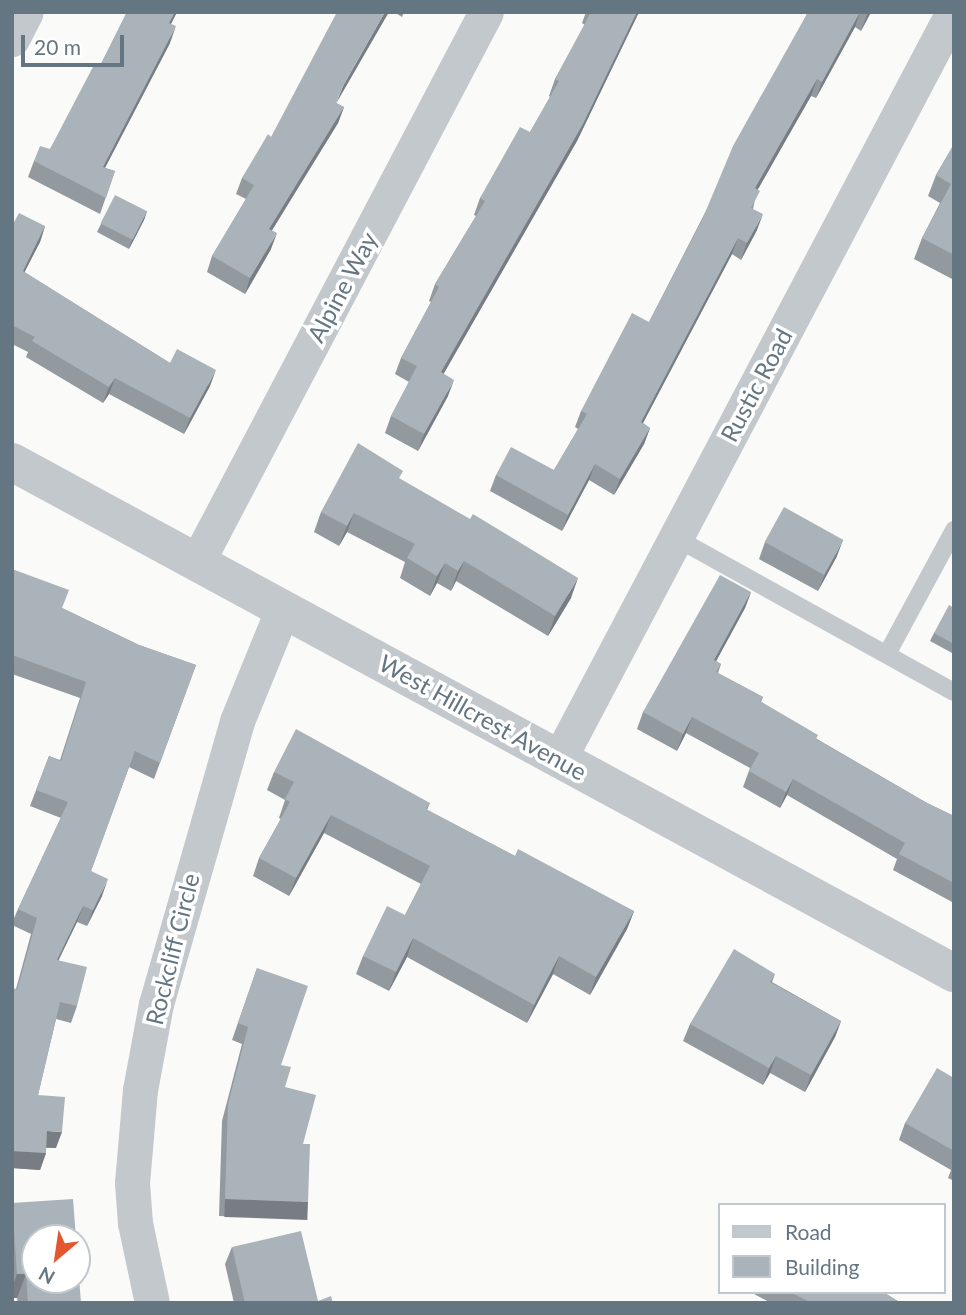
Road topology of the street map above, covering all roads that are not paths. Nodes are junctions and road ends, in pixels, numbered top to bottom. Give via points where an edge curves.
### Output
1 (26, 12) edge
2 (486, 12) edge
3 (953, 12) edge
4 (12, 39) edge
5 (12, 461) edge
6 (954, 530) edge
7 (676, 538) junction
8 (197, 562) junction
9 (283, 608) junction
10 (887, 654) junction
11 (954, 692) edge
12 (559, 759) junction
13 (954, 973) edge
14 (152, 1303) edge

1 - 4 street
2 - 8 street, Alpine Way
3 - 7 street, Rustic Road
5 - 8 street, West Hillcrest Avenue
6 - 10 lane
7 - 10 lane
7 - 12 street, Rustic Road
8 - 9 street, West Hillcrest Avenue
9 - 12 street, West Hillcrest Avenue
9 - 14 street, Rockcliff Circle via 237,721 176,923 140,1090 132,1183 135,1223
10 - 11 lane
12 - 13 street, West Hillcrest Avenue

